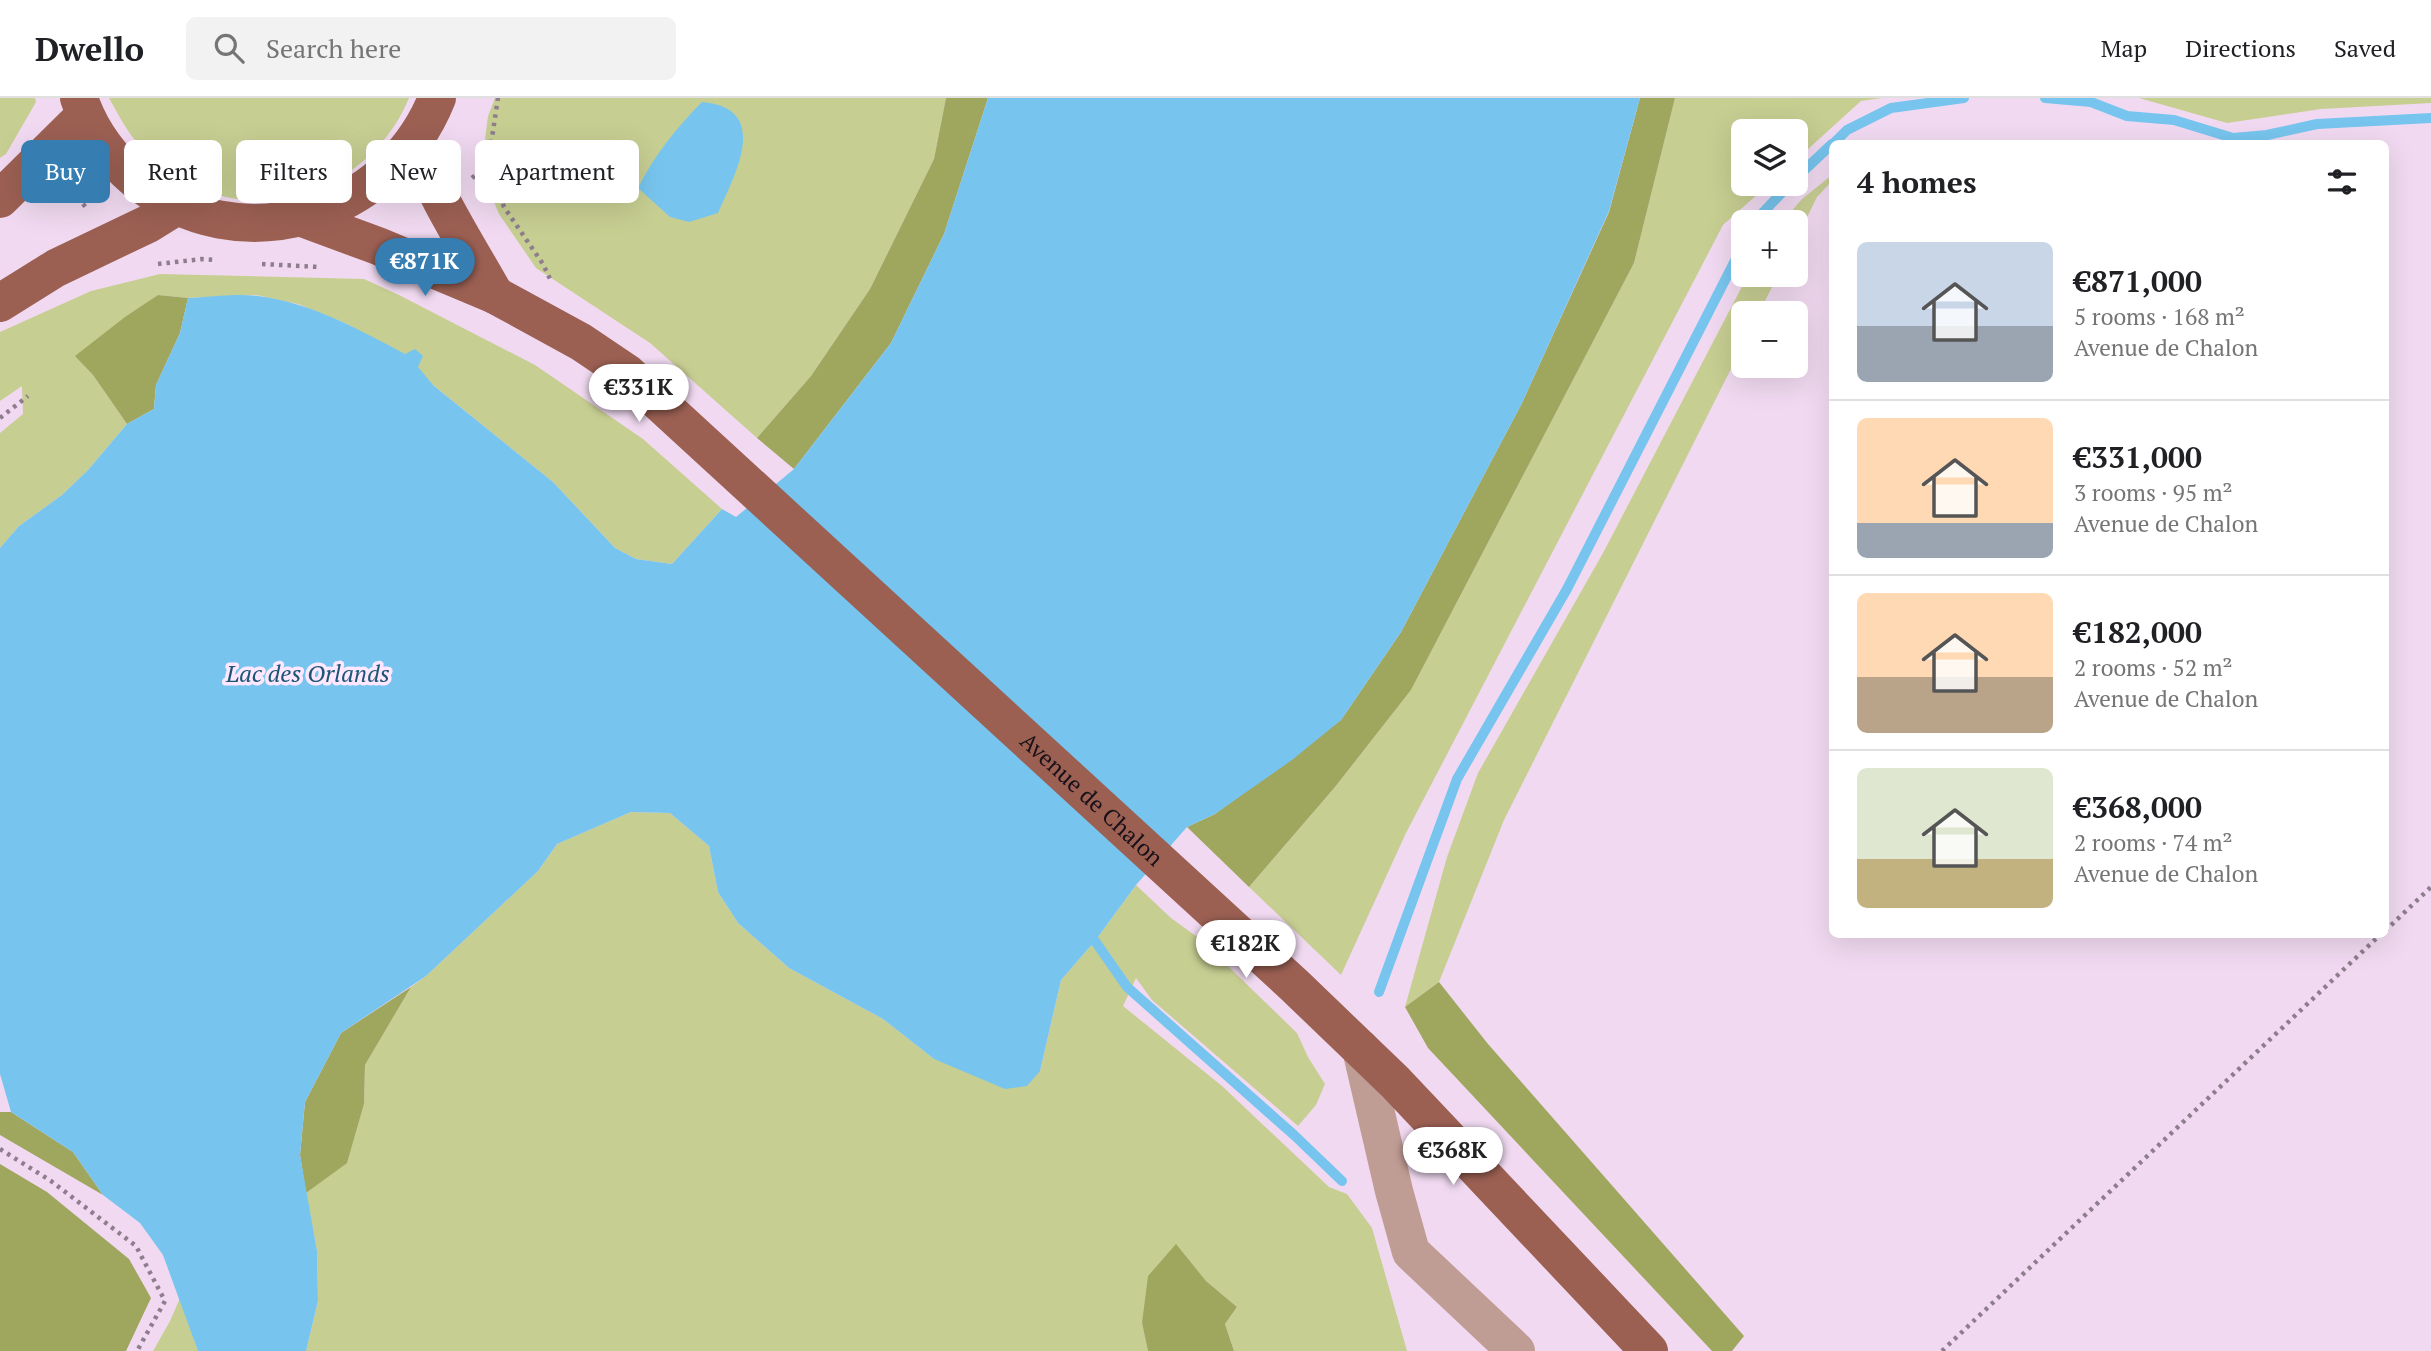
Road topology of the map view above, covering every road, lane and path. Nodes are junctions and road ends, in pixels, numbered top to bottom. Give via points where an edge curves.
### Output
1 (437, 98) edge
2 (82, 106) edge
3 (416, 140) edge
4 (366, 190) edge
5 (0, 199) edge
6 (443, 203) edge
7 (503, 203) edge
8 (177, 206) junction
9 (302, 218) junction
10 (554, 286) dead end
11 (495, 295) junction
12 (0, 303) edge
13 (28, 396) dead end
14 (0, 418) edge
15 (2431, 887) edge
16 (2389, 927) edge
17 (2377, 938) edge
18 (1361, 1049) junction
19 (0, 1149) edge
20 (137, 1351) edge
21 (1516, 1351) edge
22 (1649, 1351) edge
23 (1942, 1351) edge

1 - 3 main road
2 - 5 main road
2 - 8 main road via 101,143 122,169
4 - 9 main road
6 - 11 main road
7 - 10 path
8 - 9 main road via 218,219 260,224
8 - 12 main road via 56,268
9 - 11 main road, Avenue de Chalon
11 - 18 main road, Avenue de Chalon via 627,373
13 - 14 path
15 - 16 path
17 - 23 path
18 - 21 lane via 1411,1252
18 - 22 main road, Avenue de Chalon
19 - 20 path via 51,1181 136,1246 165,1301

